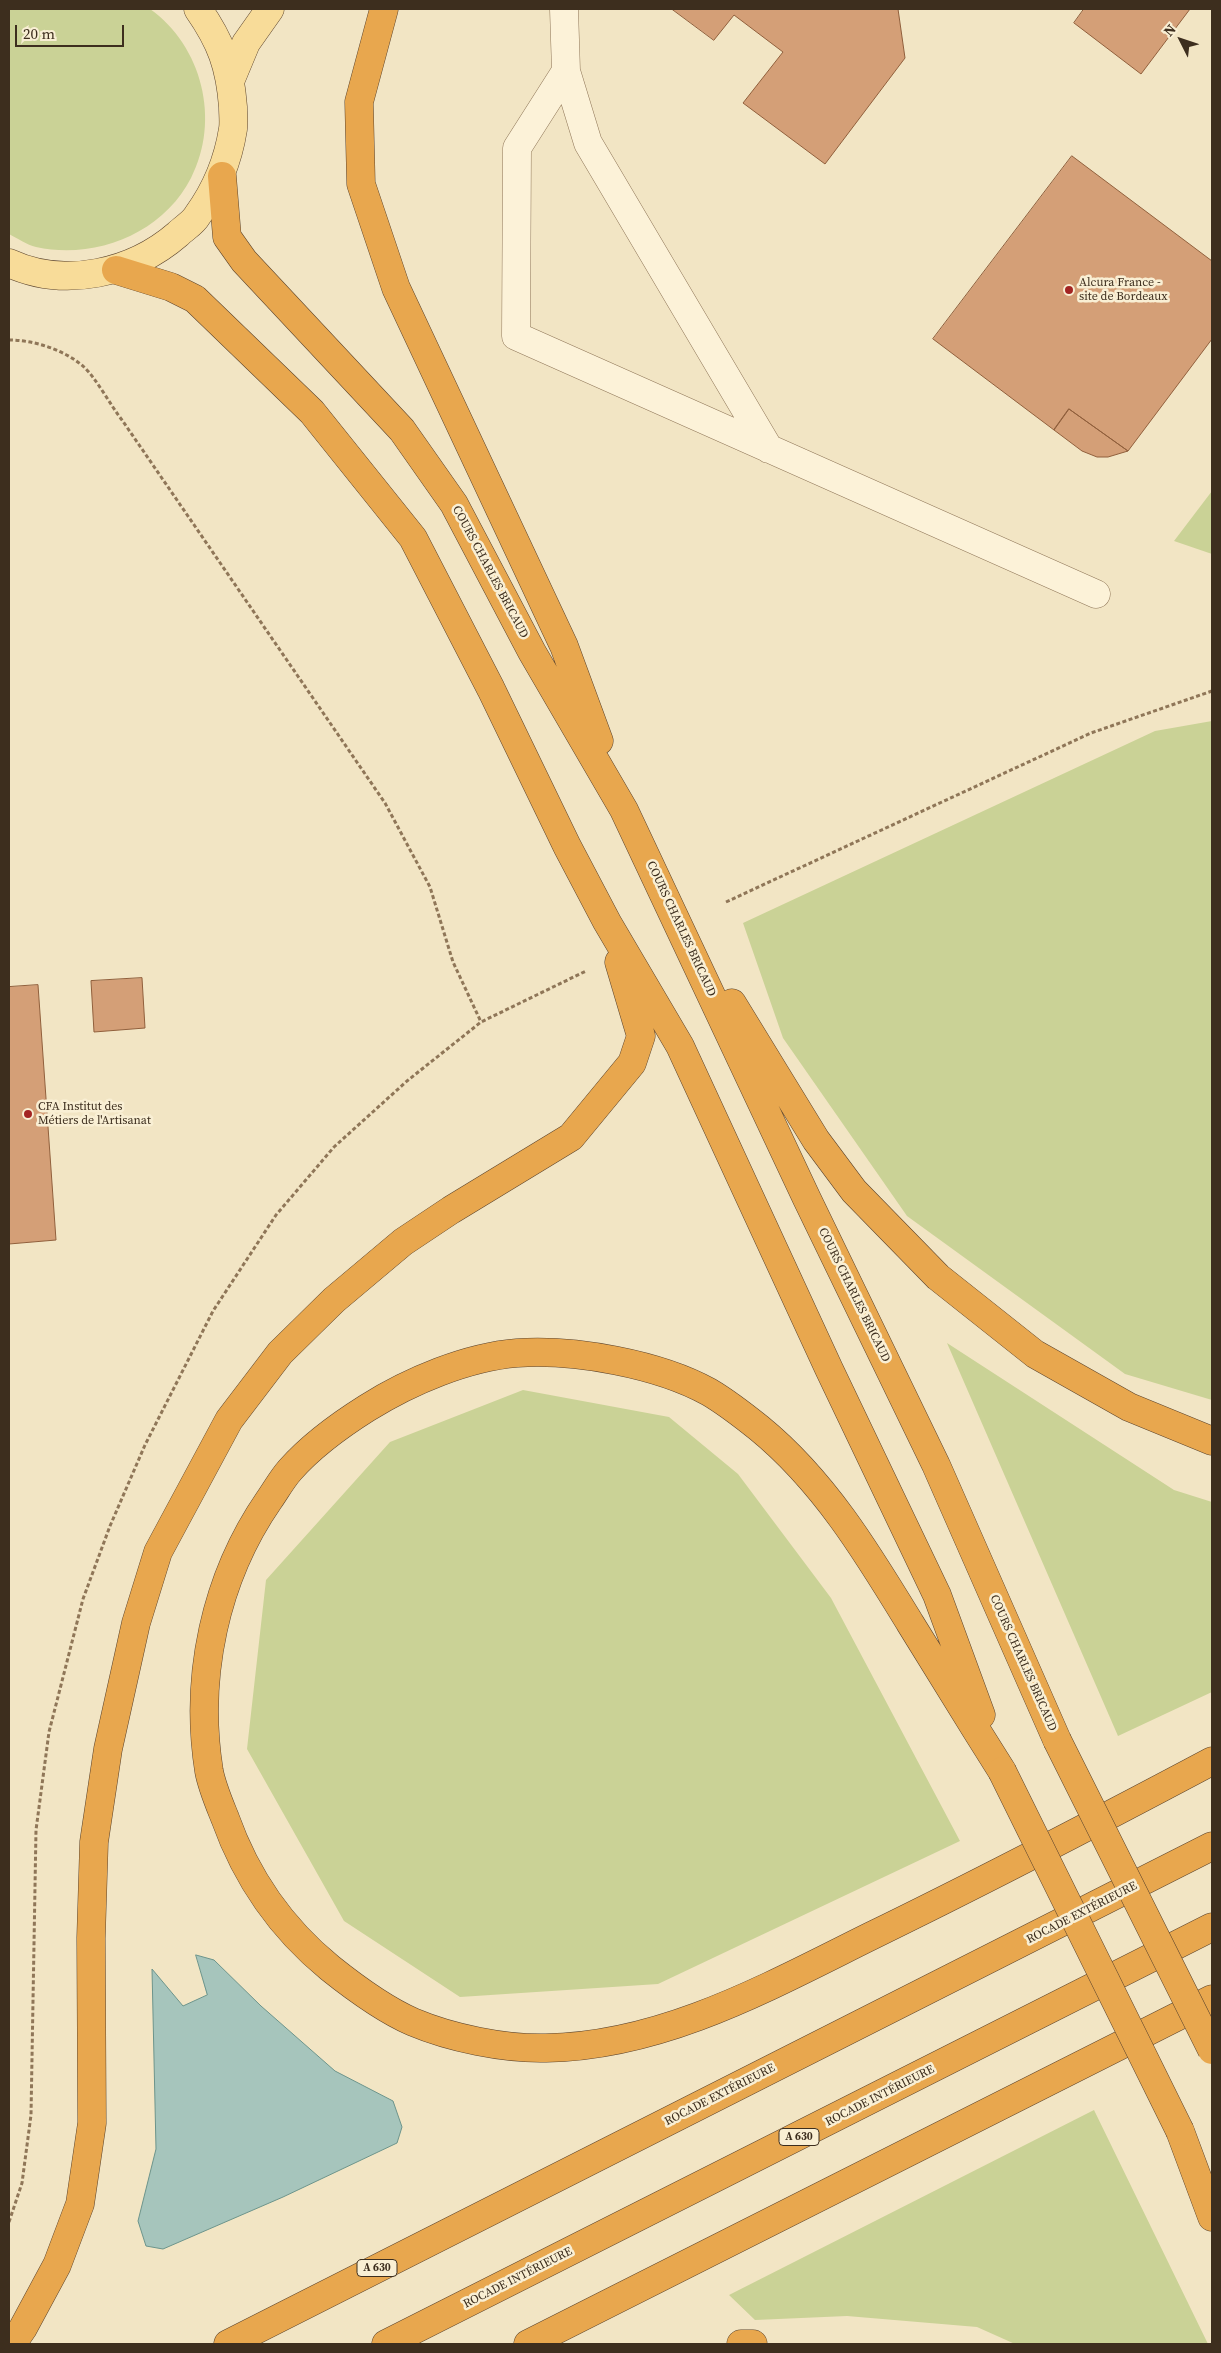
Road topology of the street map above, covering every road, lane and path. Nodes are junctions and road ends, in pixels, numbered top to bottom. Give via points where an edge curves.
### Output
1 (198, 9) edge
2 (270, 9) edge
3 (384, 9) edge
4 (564, 9) edge
5 (566, 71) junction
6 (231, 78) junction
7 (222, 176) junction
8 (9, 263) edge
9 (116, 270) junction
10 (44, 274) junction
11 (9, 280) edge
12 (9, 340) edge
13 (769, 449) junction
14 (1096, 594) dead end
15 (1212, 691) edge
16 (624, 810) junction
17 (664, 892) junction
18 (726, 902) dead end
19 (608, 922) junction
20 (482, 1022) dead end
21 (1212, 1441) edge
22 (1212, 1761) edge
23 (1002, 1771) junction
24 (1212, 1846) edge
25 (1212, 1927) edge
26 (1212, 2000) edge
27 (1212, 2050) edge
28 (1180, 2131) junction
29 (1212, 2164) edge
30 (1212, 2217) edge
31 (12, 2344) edge
32 (228, 2344) edge
33 (386, 2344) edge
34 (528, 2344) edge
35 (741, 2344) edge
36 (753, 2344) edge

1 - 6 main road via 219,42
2 - 6 main road via 246,43
3 - 16 highway via 359,102 361,184 396,288 564,646
4 - 5 street
5 - 13 street via 588,143
5 - 13 street via 517,148 516,336
6 - 7 main road via 234,128
7 - 9 main road via 196,217 160,249
7 - 16 highway, COURS CHARLES BRICAUD via 227,237 244,261 402,430 454,504 532,652
8 - 10 main road
9 - 10 main road via 80,276
9 - 19 highway via 171,287 194,299 312,412 413,538
10 - 11 street
12 - 20 path via 36,343 62,353 84,367 122,420 385,803 430,887 453,962
13 - 14 street
15 - 18 path via 1091,732
16 - 17 highway, COURS CHARLES BRICAUD
17 - 21 highway via 816,1140 854,1191 938,1277 1035,1354 1129,1407
17 - 27 highway, COURS CHARLES BRICAUD, bridge via 936,1465 1057,1740
19 - 23 highway via 680,1046 937,1595
19 - 31 highway via 641,1036 632,1063 571,1137 450,1210 404,1242 334,1300 280,1352 229,1420 158,1552 136,1623 108,1749 94,1842 92,2123 80,2204 57,2264
22 - 23 highway via 969,1889 735,2003 667,2027 608,2042 543,2048 478,2042 413,2022 357,1990 307,1949 264,1899 233,1840 210,1776 204,1704 208,1648 225,1583 252,1524 291,1469 338,1426 395,1390 453,1367 516,1353 586,1355 650,1368 708,1392 762,1430 851,1528
23 - 28 highway, bridge
24 - 32 highway, ROCADE EXTÉRIEURE / A 630
25 - 33 highway, ROCADE INTÉRIEURE / A 630
26 - 34 highway
28 - 29 highway
28 - 30 highway
35 - 36 highway

